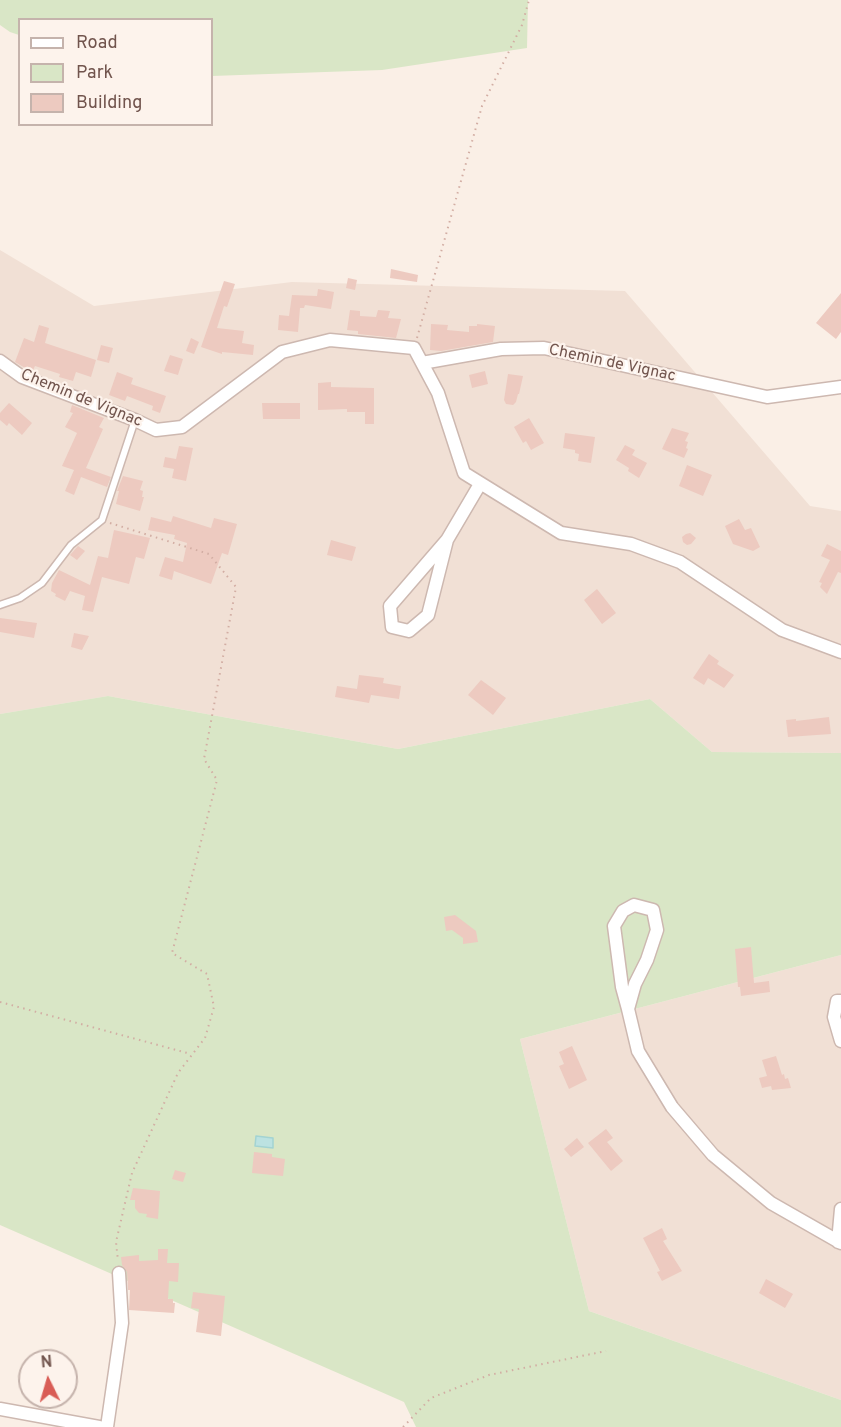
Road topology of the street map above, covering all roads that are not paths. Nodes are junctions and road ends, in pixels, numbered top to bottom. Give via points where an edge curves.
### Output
1 (0, 361) edge
2 (422, 363) junction
3 (841, 387) edge
4 (135, 420) junction
5 (480, 484) junction
6 (447, 540) junction
7 (0, 605) edge
8 (841, 652) edge
9 (841, 1001) edge
10 (628, 1009) junction
11 (841, 1041) edge
12 (841, 1209) edge
13 (839, 1242) edge
14 (119, 1273) road end
15 (0, 1409) edge
16 (99, 1427) edge
17 (107, 1427) edge

1 - 4 street, Chemin de Vignac via 22,377
2 - 3 street, Chemin de Vignac via 501,349 544,348 767,397
2 - 4 street, Chemin de Vignac via 414,348 330,340 282,352 182,427 156,430
2 - 5 street via 438,393 464,473
4 - 7 lane via 102,520 71,545 42,583 20,598
5 - 6 street
5 - 8 street via 561,533 631,544 680,562 782,630
6 - 6 street via 390,606 392,627 409,631 428,615
9 - 11 street via 837,1001 834,1017
10 - 10 street via 614,926 623,911 634,905 653,910 657,930
10 - 13 street via 638,1051 672,1107 713,1155 771,1203
12 - 13 street
14 - 17 street via 122,1323
15 - 16 street

